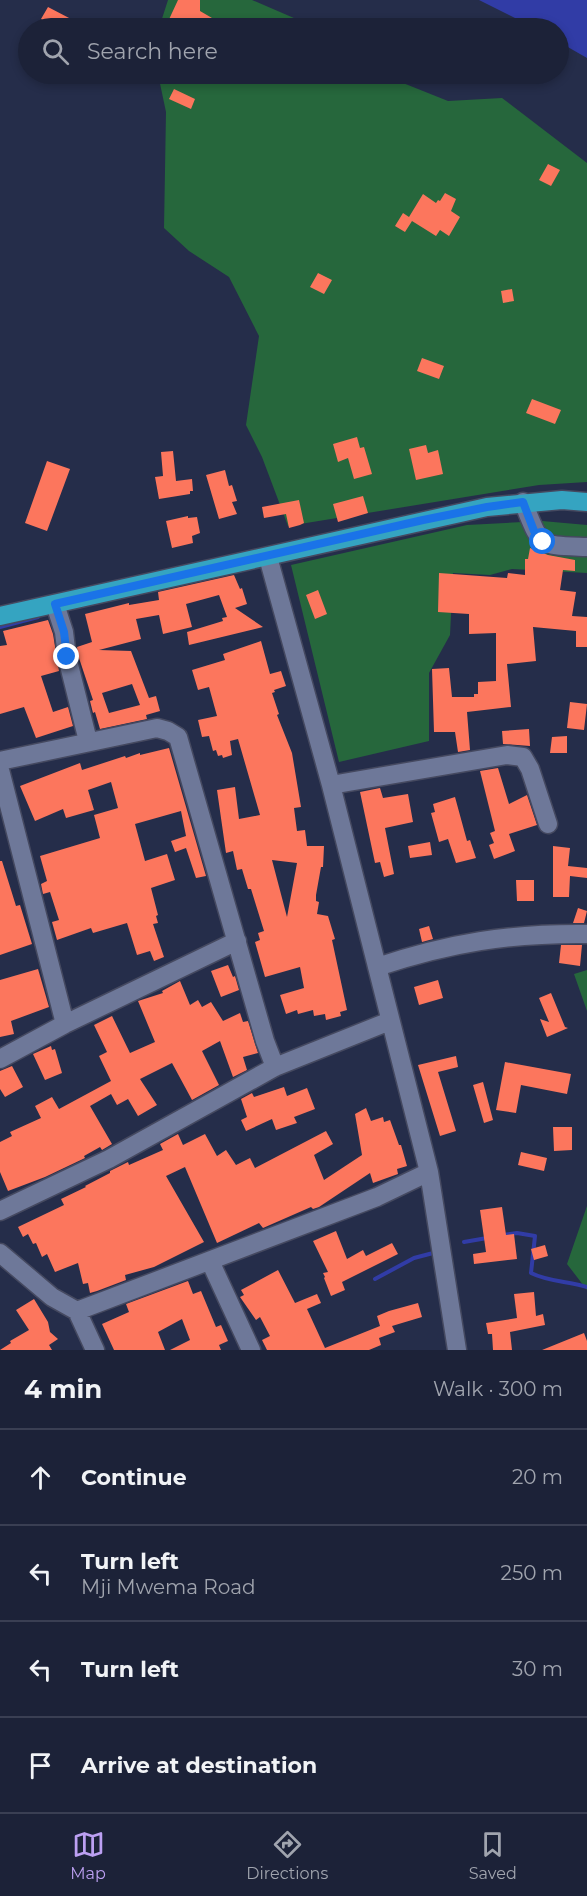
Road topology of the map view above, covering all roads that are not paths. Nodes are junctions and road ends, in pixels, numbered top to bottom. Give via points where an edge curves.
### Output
1 (523, 502) junction
2 (587, 502) edge
3 (587, 548) edge
4 (268, 557) junction
5 (55, 604) junction
6 (0, 616) edge
7 (88, 741) junction
8 (0, 761) edge
9 (0, 770) edge
10 (331, 785) junction
11 (548, 824) dead end
12 (587, 934) edge
13 (237, 940) junction
14 (377, 967) junction
15 (390, 1021) junction
16 (65, 1024) junction
17 (0, 1059) edge
18 (275, 1067) junction
19 (429, 1172) junction
20 (0, 1211) edge
21 (0, 1253) edge
22 (210, 1262) junction
23 (77, 1311) junction
24 (95, 1350) edge
25 (251, 1350) edge
26 (457, 1350) edge

1 - 2 main road
1 - 3 street via 534,531 543,542
1 - 4 main road via 423,520
4 - 5 main road
4 - 10 street
5 - 6 main road
5 - 7 street
7 - 8 street
7 - 13 street via 157,728 178,737
9 - 16 street
10 - 11 street via 507,755 523,757
10 - 14 street
12 - 14 street via 483,939
13 - 16 street
13 - 18 street
14 - 15 street
15 - 18 street
15 - 19 street
16 - 17 street
18 - 20 street via 109,1159
19 - 22 street via 377,1197
19 - 26 street
21 - 23 street via 52,1297
22 - 23 street
22 - 25 street
23 - 24 street

